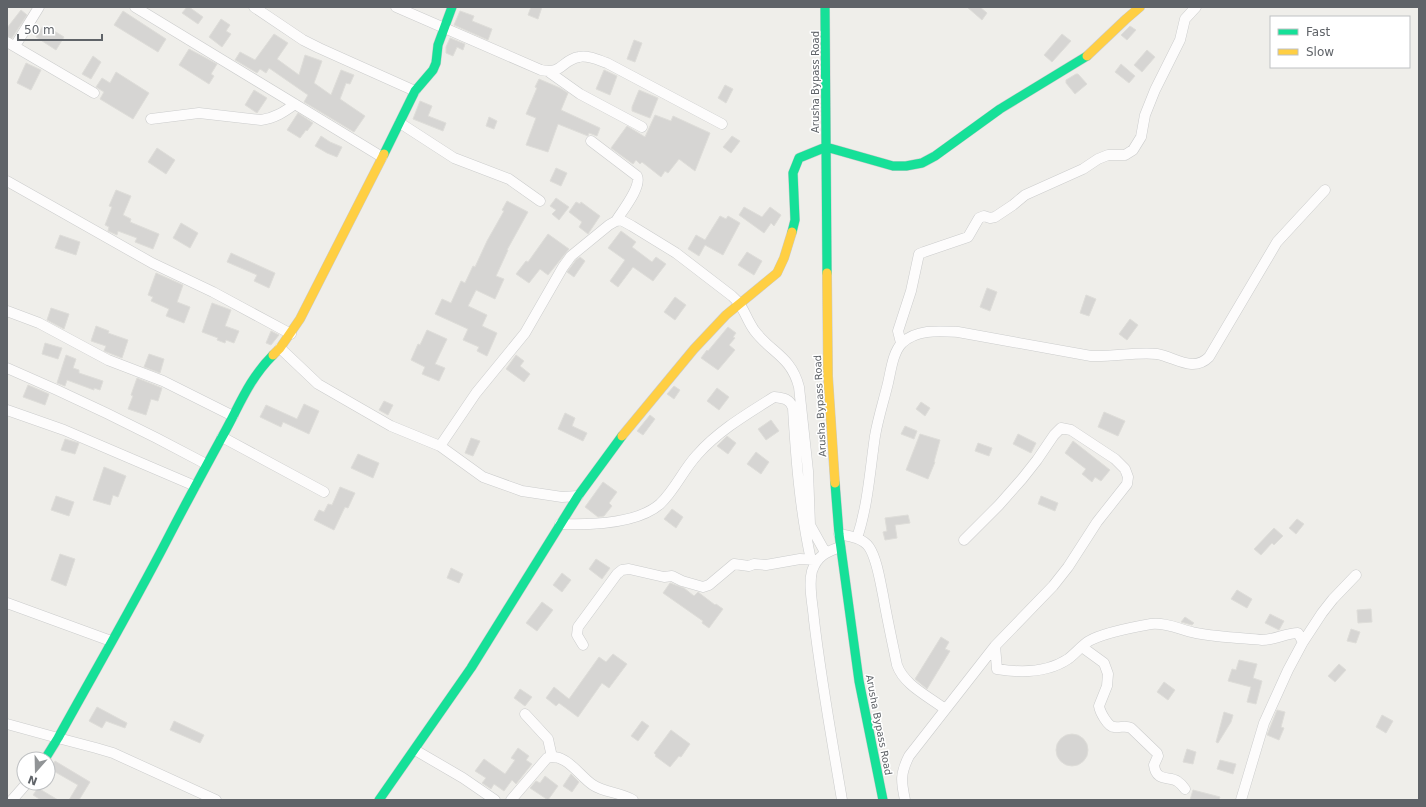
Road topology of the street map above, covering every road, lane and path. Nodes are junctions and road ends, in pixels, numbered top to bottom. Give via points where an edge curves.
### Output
1 (39, 7) edge
2 (135, 7) edge
3 (254, 7) edge
4 (396, 7) edge
5 (452, 7) edge
6 (825, 7) edge
7 (1140, 7) edge
8 (1196, 7) edge
9 (444, 27) junction
10 (11, 44) edge
11 (549, 72) junction
12 (415, 91) junction
13 (94, 93) dead end
14 (296, 104) junction
15 (151, 119) dead end
16 (400, 123) junction
17 (722, 124) dead end
18 (642, 127) dead end
19 (591, 141) dead end
20 (826, 147) junction
21 (382, 157) junction
22 (7, 181) edge
23 (1325, 190) dead end
24 (540, 201) dead end
25 (616, 221) junction
26 (740, 303) junction
27 (7, 312) edge
28 (291, 334) junction
29 (901, 343) junction
30 (280, 348) junction
31 (7, 368) edge
32 (7, 410) edge
33 (233, 416) junction
34 (222, 437) junction
35 (440, 446) junction
36 (206, 464) junction
37 (195, 486) junction
38 (324, 492) dead end
39 (578, 496) junction
40 (560, 524) junction
41 (839, 534) junction
42 (857, 538) junction
43 (964, 540) dead end
44 (840, 547) junction
45 (825, 552) junction
46 (815, 560) junction
47 (1356, 575) dead end
48 (7, 603) edge
49 (111, 641) junction
50 (1303, 642) junction
51 (583, 645) dead end
52 (995, 646) junction
53 (1082, 647) junction
54 (945, 709) junction
55 (525, 714) dead end
56 (7, 724) edge
57 (58, 738) junction
58 (415, 750) junction
59 (50, 751) edge
60 (552, 756) junction
61 (1185, 789) dead end
62 (20, 791) edge
63 (12, 800) edge
64 (216, 800) edge
65 (379, 800) edge
66 (495, 800) edge
67 (511, 800) edge
68 (633, 800) edge
69 (842, 800) edge
70 (882, 800) edge
71 (905, 800) edge
72 (1241, 800) edge

1 - 10 street
2 - 14 street
3 - 12 street via 314,46
4 - 9 street
5 - 9 street
6 - 20 street, Arusha Bypass Road
7 - 20 street via 1084,58 1000,109 935,156 922,162 893,166
8 - 29 street via 1186,19 1180,40 1145,115 1141,137 1133,150 1125,155 1098,158 1082,170 1025,195 995,217 979,218 968,237 919,254 911,291 898,331
9 - 11 street
9 - 12 street via 433,70
10 - 13 street
11 - 17 street via 578,57 595,59
11 - 18 street via 580,94
12 - 16 street
14 - 15 street via 279,116 261,120 199,113
14 - 21 street
16 - 21 street
16 - 24 street via 454,158 509,179
19 - 25 street via 638,179 637,187
20 - 26 street via 804,155 797,161 792,181 795,220 783,262 777,273
20 - 41 street, Arusha Bypass Road via 828,376
21 - 28 street
22 - 28 street via 146,260
23 - 29 street via 1277,242 1204,362 1191,365 1157,354 1091,356 958,332 922,333 911,336
25 - 26 street via 626,222 676,253
25 - 35 street via 571,256 525,333 476,393
26 - 39 street via 662,385
26 - 45 street via 754,330 784,358 796,376 808,471 810,525
27 - 33 street via 51,329 108,360 163,381
28 - 30 street
29 - 42 street via 893,361 876,434 864,516
30 - 33 street via 256,373
30 - 35 street via 318,384 391,426
31 - 36 street via 115,417
32 - 37 street via 64,430
33 - 34 street
34 - 36 street
34 - 38 street
35 - 39 street via 483,477 503,485 562,497
36 - 37 street
37 - 49 street
39 - 40 street
40 - 46 street via 598,524 627,519 649,511 671,492 697,455 719,434 736,420 774,397 781,397 791,403 793,408 805,534
40 - 58 street via 471,668
41 - 42 street
41 - 44 street, Arusha Bypass Road
42 - 54 street via 869,547 873,556 896,665 900,673
43 - 52 street via 1022,479 1061,428 1071,430 1126,469 1127,484 1097,522 1068,567
44 - 45 street
44 - 70 street, Arusha Bypass Road via 859,682
45 - 46 street
46 - 51 street via 800,559 749,566 734,564 703,587 672,576 622,570 578,627 577,635
46 - 69 street via 811,587 818,651
47 - 50 street via 1333,599
48 - 49 street
49 - 57 street
50 - 53 street via 1298,633 1262,640 1204,635 1152,624 1101,636
50 - 72 street via 1264,723
52 - 53 street via 997,669 1025,672 1057,665
52 - 54 street
53 - 61 street via 1104,663 1108,674 1107,686 1098,706 1100,712 1111,726 1131,728 1157,753 1154,766 1158,774 1165,779 1178,781
54 - 71 street via 904,766 901,775
55 - 60 street via 548,739
56 - 57 street
57 - 59 street
57 - 64 street via 113,753
58 - 65 street
58 - 66 street
60 - 67 street via 547,758
60 - 68 street via 564,760 592,785
62 - 63 street

